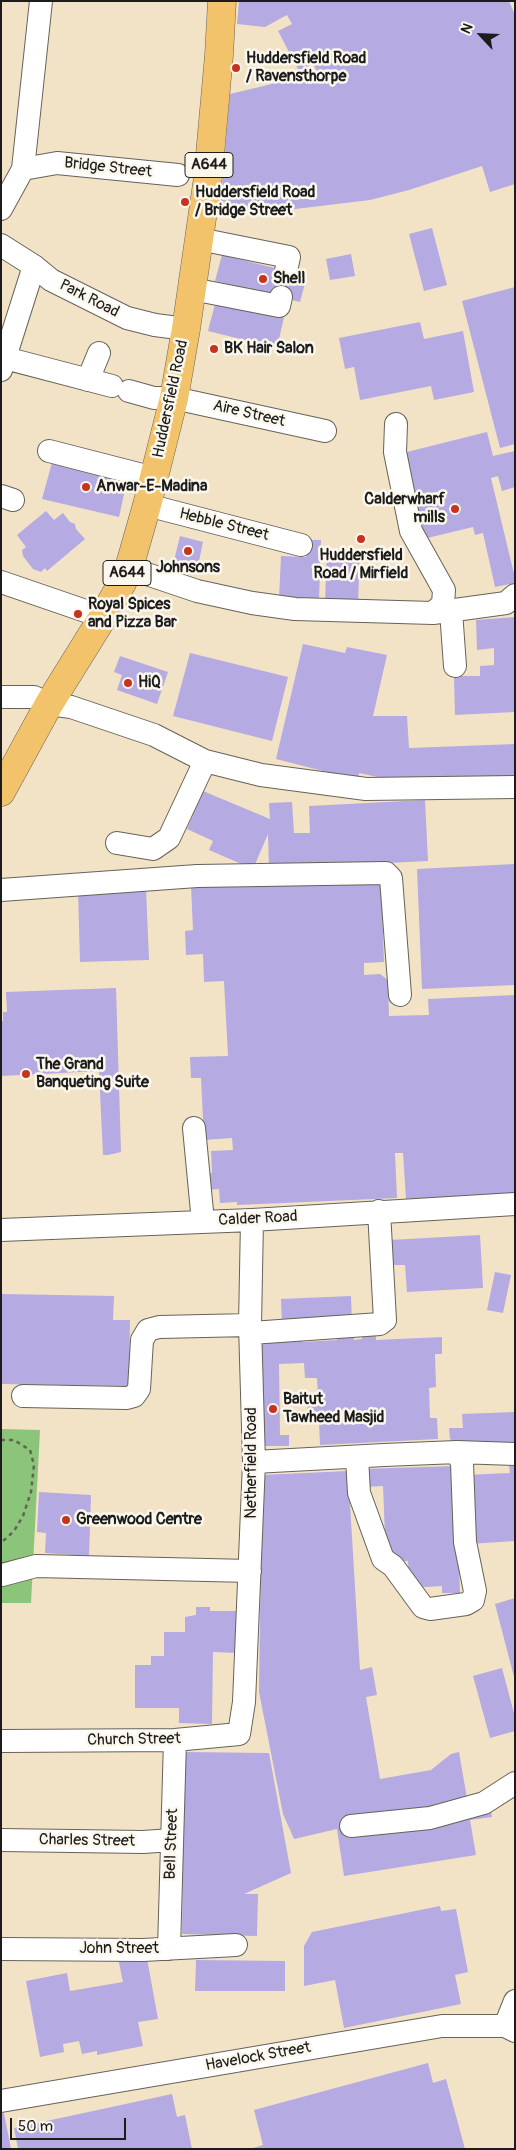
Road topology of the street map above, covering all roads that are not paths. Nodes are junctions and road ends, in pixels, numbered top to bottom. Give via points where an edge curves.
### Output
1 (41, 1) edge
2 (222, 1) edge
3 (23, 169) junction
4 (178, 175) dead end
5 (1, 209) edge
6 (199, 240) junction
7 (1, 245) edge
8 (34, 266) junction
9 (286, 271) dead end
10 (192, 289) junction
11 (281, 297) dead end
12 (186, 329) junction
13 (99, 353) dead end
14 (2, 362) edge
15 (88, 380) junction
16 (174, 398) junction
17 (396, 424) dead end
18 (325, 431) dead end
19 (49, 451) dead end
20 (154, 478) junction
21 (147, 505) junction
22 (301, 545) dead end
23 (129, 568) junction
24 (1, 582) edge
25 (515, 595) edge
26 (442, 612) junction
27 (104, 617) junction
28 (454, 666) dead end
29 (1, 697) edge
30 (49, 704) junction
31 (205, 761) junction
32 (515, 787) edge
33 (1, 792) edge
34 (117, 843) dead end
35 (1, 890) edge
36 (400, 995) dead end
37 (194, 1128) dead end
38 (515, 1204) edge
39 (379, 1211) junction
40 (252, 1220) junction
41 (203, 1222) junction
42 (1, 1230) edge
43 (250, 1329) junction
44 (23, 1396) dead end
45 (457, 1452) junction
46 (515, 1454) edge
47 (357, 1457) junction
48 (254, 1462) junction
49 (250, 1571) junction
50 (2, 1575) edge
51 (244, 1706) joint
52 (176, 1740) junction
53 (1, 1741) edge
54 (515, 1783) edge
55 (351, 1826) dead end
56 (1, 1840) edge
57 (172, 1840) junction
58 (236, 1945) dead end
59 (1, 1949) edge
60 (169, 1949) junction
61 (515, 2001) edge
62 (510, 2029) edge
63 (1, 2101) edge

1 - 3 street
2 - 6 highway, Huddersfield Road / A644 via 210,158
3 - 4 street, Bridge Street via 57,163
3 - 5 street
6 - 9 street via 289,257
6 - 10 highway, Huddersfield Road / A644
7 - 8 street, Park Road
8 - 12 street, Park Road via 51,280 127,318
8 - 14 street
10 - 11 street via 279,306
10 - 12 highway, Huddersfield Road / A644
12 - 16 highway, Huddersfield Road / A644
13 - 15 street
14 - 15 street, Aire Street
15 - 16 street, Aire Street via 154,398
16 - 18 street, Aire Street
16 - 20 highway, Huddersfield Road / A644
17 - 26 street via 396,452 411,530 444,590
19 - 20 street
20 - 21 highway, Huddersfield Road / A644
21 - 22 street, Hebble Street
21 - 23 highway, Huddersfield Road / A644
23 - 26 street via 197,591 252,603 295,609
23 - 27 highway, Huddersfield Road / A644
24 - 27 street
25 - 26 street via 506,603
26 - 28 street
27 - 30 highway, Huddersfield Road / A644
29 - 30 street via 34,697
30 - 31 street via 71,707 154,735
30 - 33 highway, Huddersfield Road / A644
31 - 32 street via 261,775 366,789
31 - 34 street via 169,838 153,849
35 - 36 street via 197,876 386,873 391,878
37 - 41 street
38 - 39 street, Calder Road
39 - 40 street, Calder Road
39 - 43 street via 384,1320 380,1324
40 - 41 street, Calder Road
40 - 43 street, Netherfield Road
41 - 42 street, Calder Road
43 - 44 street via 148,1330 142,1340 139,1389 134,1396
43 - 48 street, Netherfield Road
45 - 46 street
45 - 47 street
45 - 47 street via 462,1463 465,1542 475,1591 473,1600 466,1604 430,1609 423,1607 383,1559 360,1494
47 - 48 street
48 - 49 street, Netherfield Road
49 - 50 street via 36,1566
49 - 51 street, Netherfield Road
51 - 52 street, Church Street via 239,1734
52 - 53 street, Church Street
52 - 57 street, Bell Street
54 - 55 street via 484,1803 430,1818
56 - 57 street, Charles Street
57 - 60 street, Bell Street
58 - 60 street, John Street
59 - 60 street, John Street
61 - 62 street
62 - 63 street, Havelock Street via 442,2026

